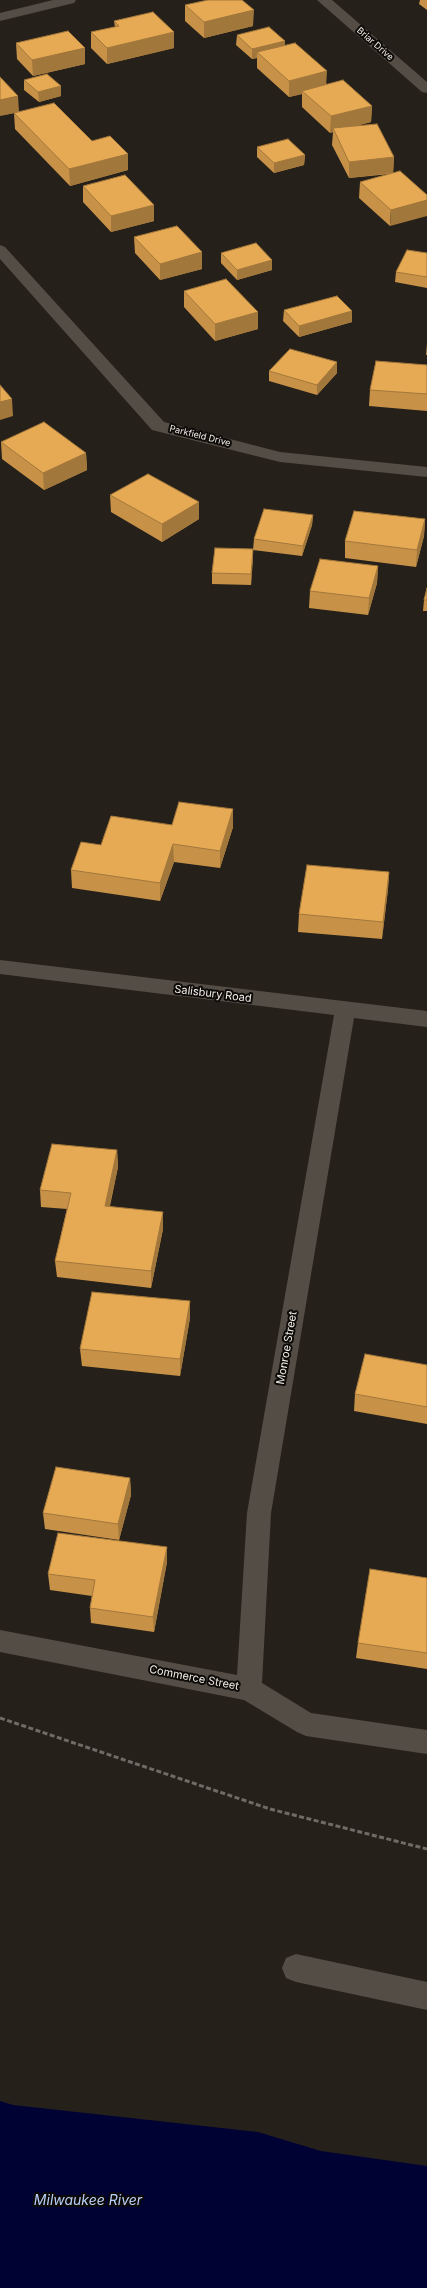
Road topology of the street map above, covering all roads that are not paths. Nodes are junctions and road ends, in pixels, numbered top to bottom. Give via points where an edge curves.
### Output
1 (69, 0) edge
2 (324, 0) edge
3 (0, 17) edge
4 (427, 89) edge
5 (0, 250) edge
6 (427, 472) edge
7 (0, 967) edge
8 (345, 1010) junction
9 (427, 1019) edge
10 (0, 1641) edge
11 (249, 1689) junction
12 (427, 1742) edge
13 (296, 1968) dead end
14 (427, 1996) edge

1 - 3 street
2 - 4 street, Briar Drive
5 - 6 street, Parkfield Drive via 158,426 280,457
7 - 8 street, Salisbury Road
8 - 9 street, Salisbury Road
8 - 11 street, Monroe Street via 259,1513
10 - 11 street, Commerce Street
11 - 12 street, Commerce Street via 306,1724
13 - 14 street

